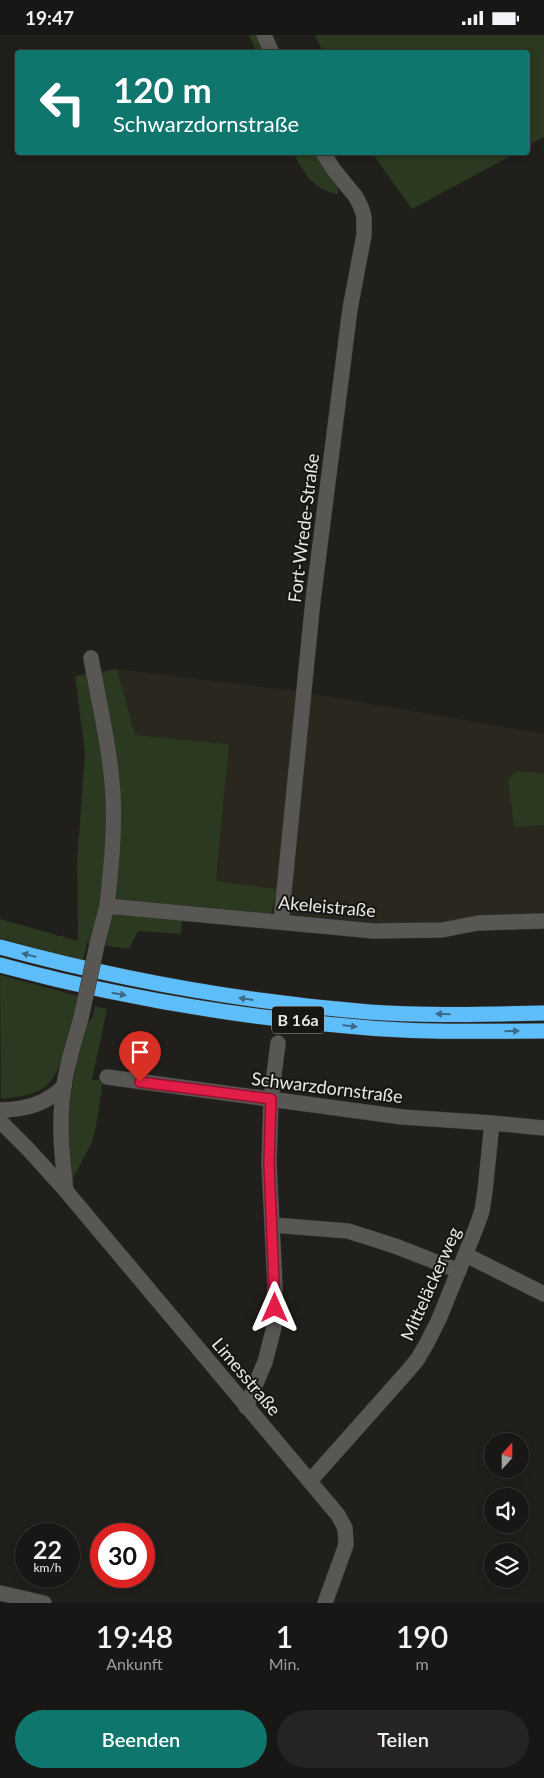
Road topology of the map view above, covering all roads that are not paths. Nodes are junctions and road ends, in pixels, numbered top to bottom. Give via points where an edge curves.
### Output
1 (264, 35) edge
2 (271, 50) edge
3 (324, 155) edge
4 (91, 658) dead end
5 (107, 905) junction
6 (544, 921) edge
7 (281, 922) junction
8 (0, 947) edge
9 (0, 965) edge
10 (544, 1013) edge
11 (544, 1031) edge
12 (278, 1043) dead end
13 (107, 1077) dead end
14 (64, 1086) junction
15 (271, 1099) junction
16 (0, 1110) edge
17 (0, 1121) edge
18 (492, 1123) junction
19 (544, 1128) edge
20 (66, 1191) junction
21 (273, 1225) junction
22 (466, 1255) junction
23 (459, 1271) junction
24 (544, 1294) edge
25 (246, 1407) junction
26 (310, 1481) junction
27 (0, 1593) edge
28 (44, 1603) edge
29 (325, 1603) edge

1 - 2 street
3 - 7 street, Fort-Wrede-Straße via 361,207 364,235 350,309 313,600
4 - 5 street via 107,741 113,794
5 - 7 street, Akeleistraße
5 - 14 street, bridge
6 - 7 street, Akeleistraße via 478,923 442,930 410,931 374,931
10 -> 8 highway, B 16a via 380,1012 286,1004 108,974
9 -> 11 highway, B 16a via 107,992 244,1014 359,1027 469,1032
12 - 15 street
13 - 15 street, Schwarzdornstraße
14 - 16 street via 55,1095 34,1105
14 - 20 street via 61,1119
15 - 18 street, Schwarzdornstraße via 402,1117
15 - 21 street via 269,1163
17 - 20 street, Limesstraße
18 - 19 street, Schwarzdornstraße
18 - 22 street, Mitteläckerweg via 482,1211
20 - 25 street, Limesstraße
21 - 23 street via 348,1231
21 - 25 street via 274,1327 265,1362
22 - 23 street, Mitteläckerweg
22 - 24 street
23 - 26 street, Mitteläckerweg via 417,1360
25 - 26 street, Limesstraße
26 - 29 street, Limesstraße via 345,1528 343,1555
27 - 28 street

